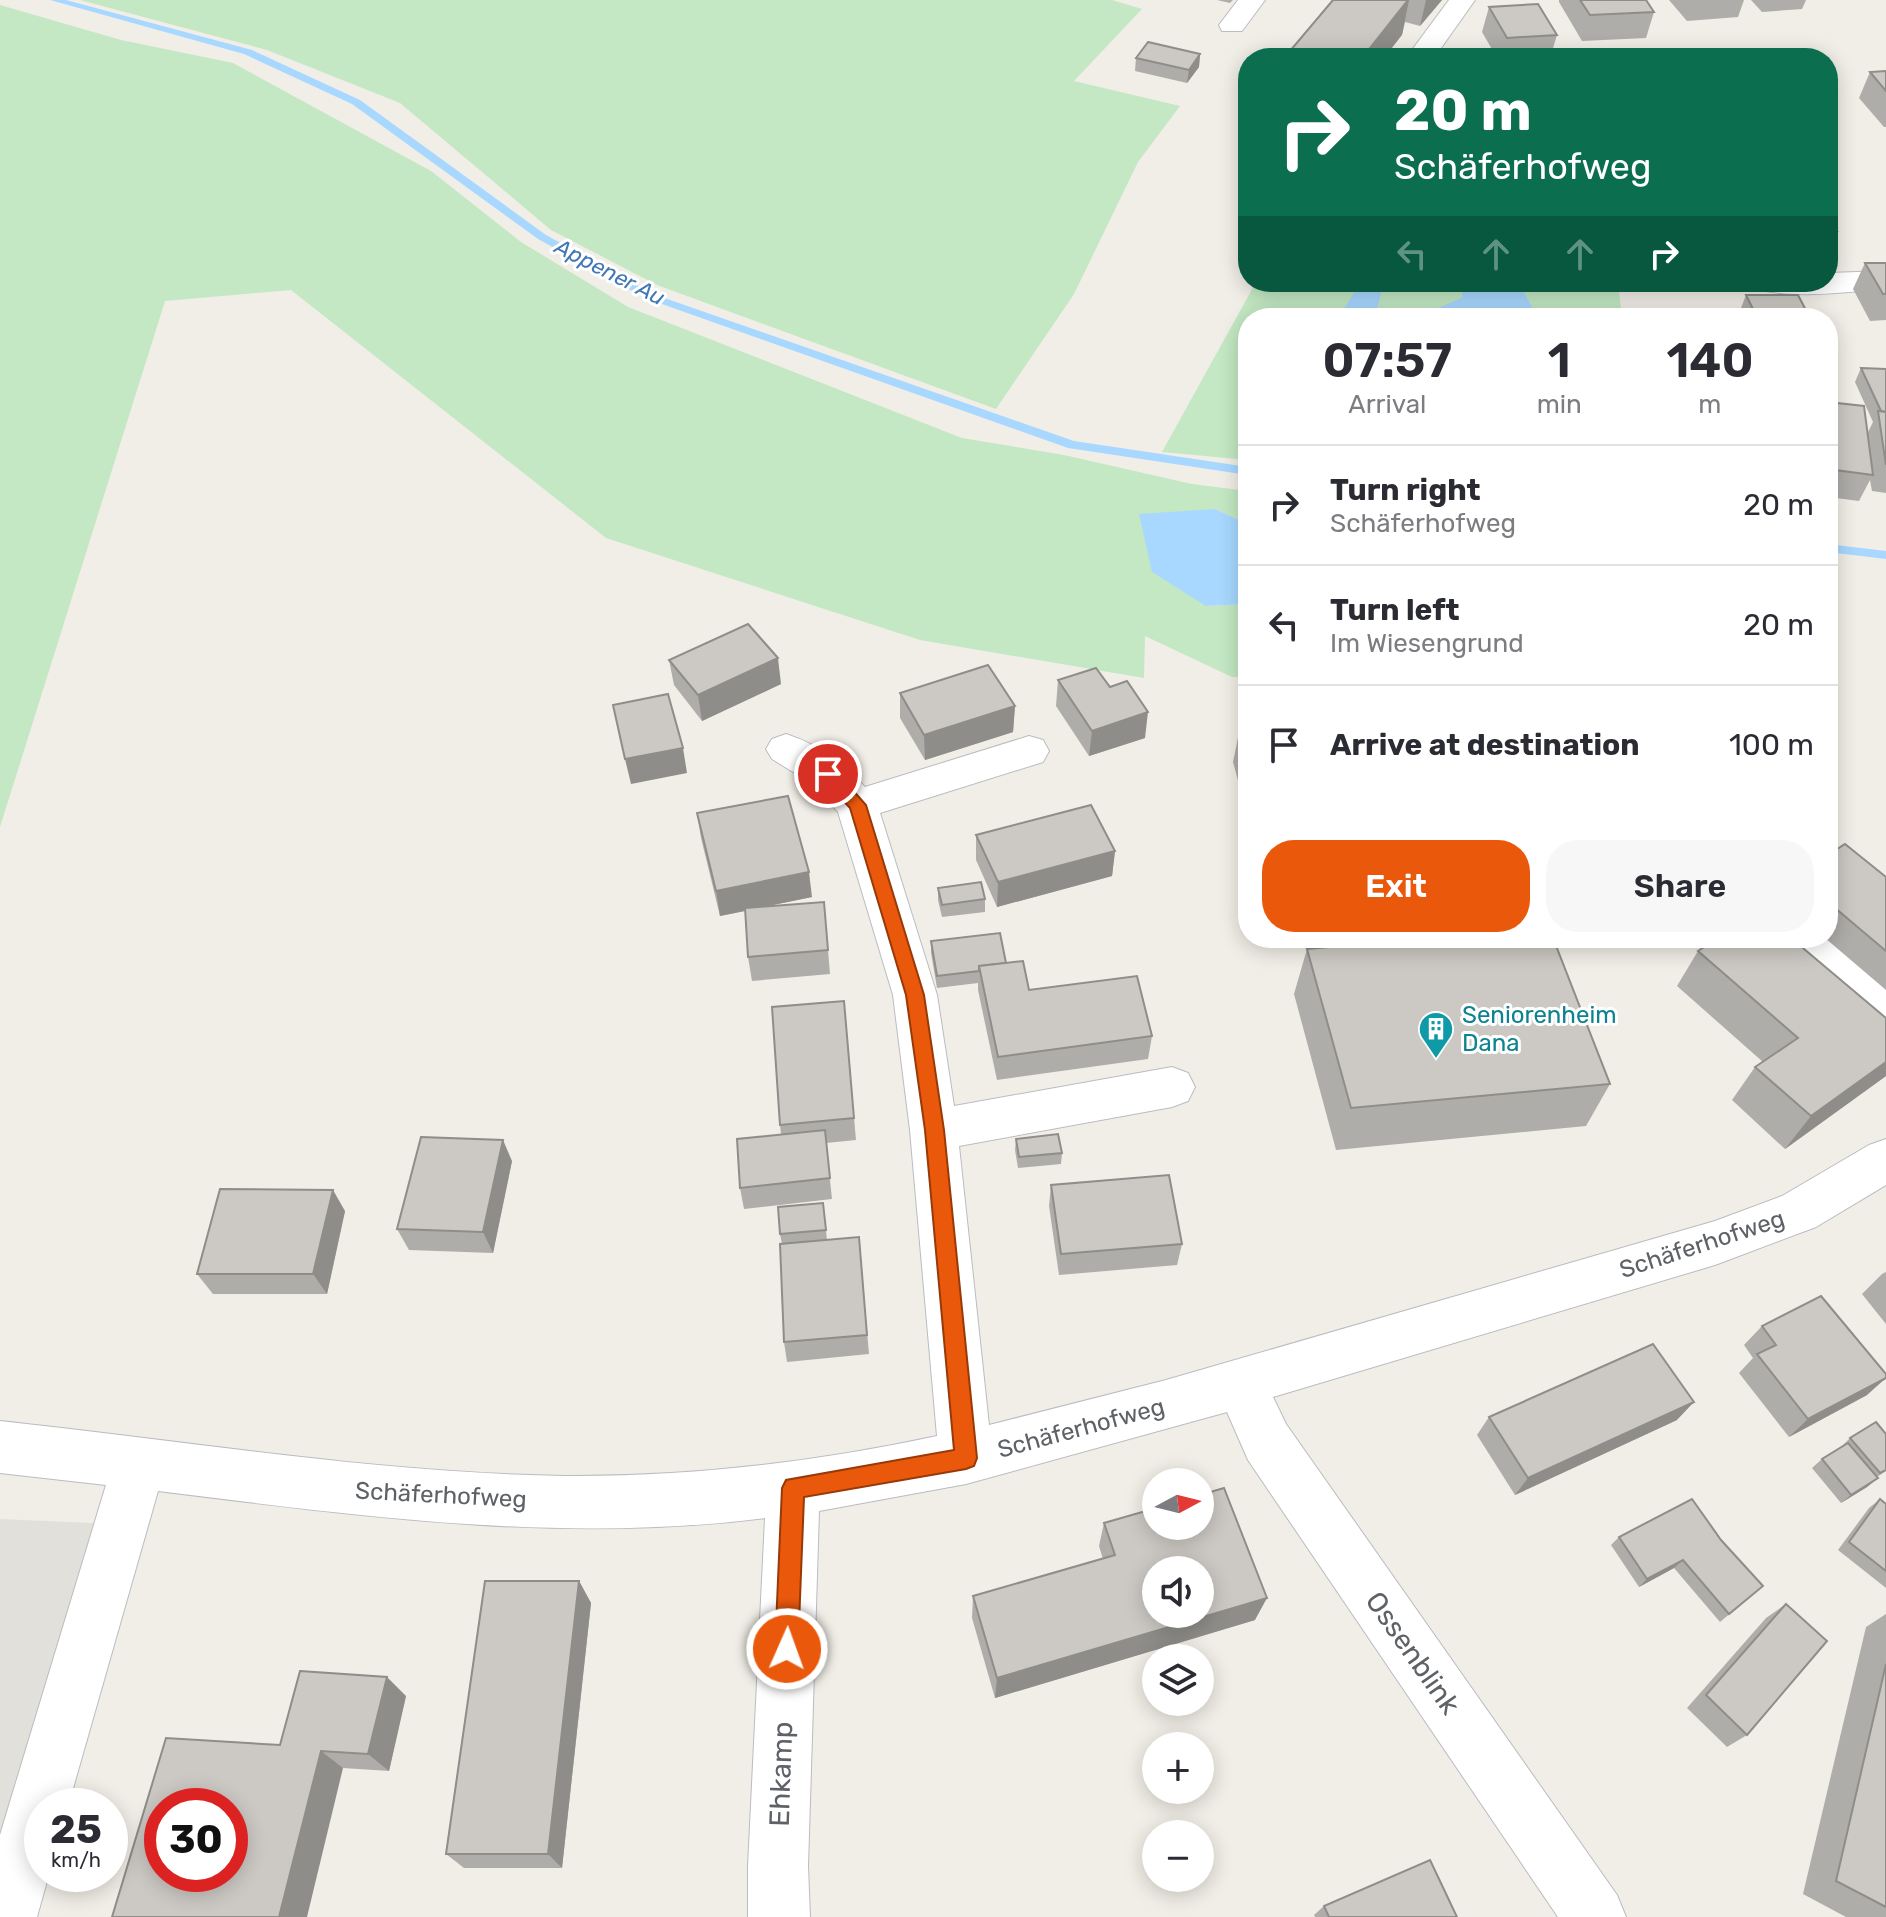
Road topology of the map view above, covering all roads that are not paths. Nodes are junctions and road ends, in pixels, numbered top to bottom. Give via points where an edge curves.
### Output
1 (1252, 0) edge
2 (1462, 0) edge
3 (1232, 25) dead end
4 (1427, 48) edge
5 (1886, 280) edge
6 (1838, 282) edge
7 (786, 749) dead end
8 (1029, 751) dead end
9 (857, 805) junction
10 (1812, 948) edge
11 (1886, 1013) edge
12 (1172, 1087) dead end
13 (934, 1130) junction
14 (1886, 1160) edge
15 (1240, 1383) junction
16 (0, 1447) edge
17 (966, 1458) junction
18 (140, 1461) junction
19 (793, 1488) junction
20 (6, 1917) edge
21 (779, 1917) edge
22 (1595, 1917) edge

1 - 3 street
2 - 4 street
5 - 6 street
7 - 9 street via 828,774
8 - 9 street
9 - 13 street via 915,995
10 - 11 street
12 - 13 street
13 - 17 street
14 - 15 street, Schäferhofweg via 1799,1212 1715,1243
15 - 17 street, Schäferhofweg
15 - 22 street, Ossenblink via 1267,1442
16 - 18 street, Schäferhofweg
17 - 19 street, Schäferhofweg
18 - 19 street, Schäferhofweg via 365,1492 484,1500 648,1501
18 - 20 street
19 - 21 street, Ehkamp

